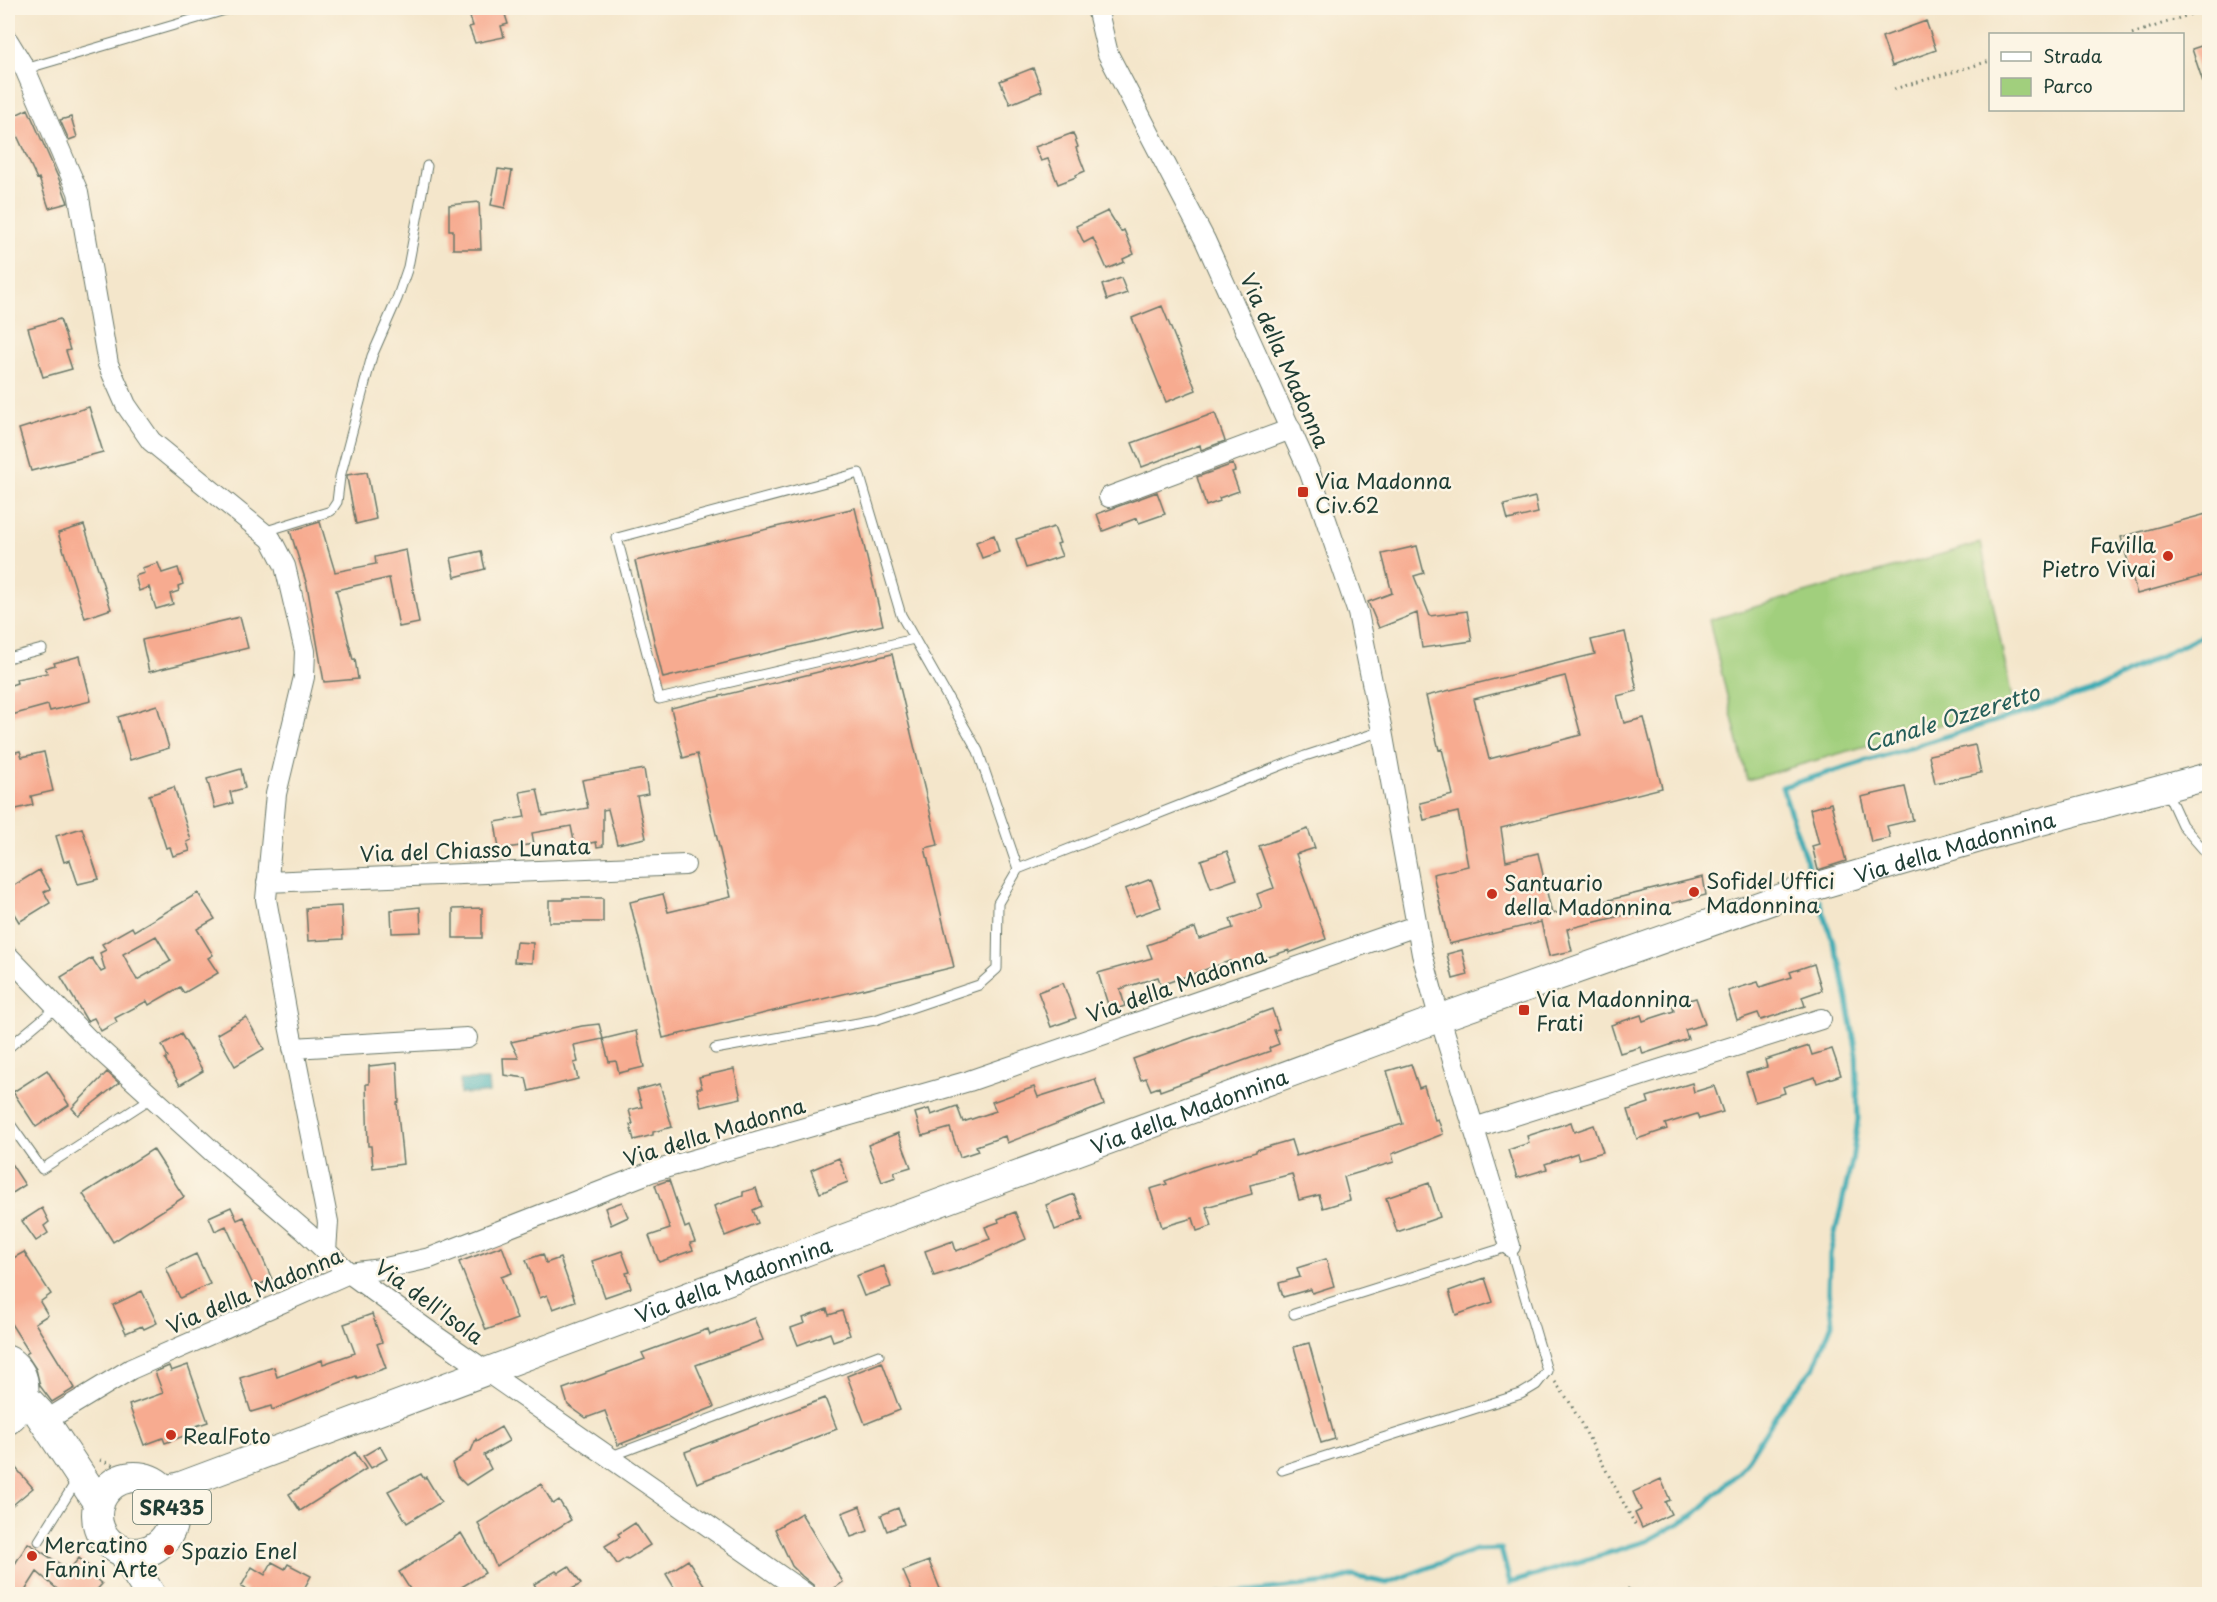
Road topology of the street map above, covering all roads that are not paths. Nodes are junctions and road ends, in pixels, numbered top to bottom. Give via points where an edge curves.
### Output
1 (232, 8) edge
2 (1097, 8) edge
3 (8, 41) edge
4 (26, 69) junction
5 (427, 166) dead end
6 (1291, 429) junction
7 (1109, 497) dead end
8 (263, 532) junction
9 (914, 639) junction
10 (42, 649) dead end
11 (8, 658) edge
12 (1382, 731) junction
13 (2210, 776) edge
14 (2165, 788) junction
15 (2210, 857) edge
16 (685, 865) dead end
17 (1017, 869) junction
18 (267, 882) junction
19 (1416, 926) junction
20 (8, 956) edge
21 (57, 1008) junction
22 (1440, 1018) junction
23 (1821, 1020) dead end
24 (467, 1038) dead end
25 (8, 1048) edge
26 (293, 1048) junction
27 (715, 1049) dead end
28 (153, 1097) junction
29 (8, 1121) edge
30 (1474, 1128) junction
31 (1510, 1246) junction
32 (326, 1251) junction
33 (344, 1274) junction
34 (1294, 1314) dead end
35 (879, 1355) dead end
36 (8, 1361) edge
37 (486, 1371) junction
38 (26, 1412) edge
39 (609, 1457) junction
40 (1281, 1470) dead end
41 (93, 1482) junction
42 (167, 1487) junction
43 (39, 1541) dead end
44 (139, 1569) edge
45 (806, 1594) edge

1 - 4 lane
2 - 6 street, Via della Madonna via 1108,54 1205,240
3 - 4 street
4 - 8 street via 78,192 108,364 126,405 151,441
5 - 8 lane via 408,267 372,356 337,502 331,512
6 - 7 street
6 - 12 street, Via della Madonna via 1358,613
8 - 18 street via 285,566 304,651 304,677 276,794
9 - 9 lane via 900,615 859,473 617,538 659,699
9 - 17 lane via 978,751
10 - 11 lane
12 - 17 lane via 1305,756
12 - 19 street, Via della Madonna
13 - 14 street, Via della Madonnina
14 - 15 lane via 2182,825
14 - 22 street, Via della Madonnina via 1797,891
16 - 18 street, Via del Chiasso Lunata
17 - 27 lane via 998,903 997,969 979,986 875,1020
18 - 26 street via 266,899
19 - 22 street, Via della Madonna
19 - 33 street, Via della Madonna via 969,1081 651,1172 430,1258
20 - 21 street, Via dell'Isola
21 - 25 lane
21 - 28 street, Via dell'Isola
22 - 30 street, Via della Madonna
22 - 37 street, Via della Madonnina
23 - 30 street
24 - 26 street
26 - 32 street via 328,1222
28 - 29 lane via 42,1169
28 - 32 street, Via dell'Isola
30 - 31 street, Via della Madonna
31 - 34 lane
31 - 40 lane via 1547,1371 1536,1385 1521,1394
32 - 33 street, Via dell'Isola
33 - 37 street, Via dell'Isola
33 - 38 street, Via della Madonna
35 - 39 lane
36 - 38 main road, SR435 via 23,1381
37 - 39 street, Via dell'Isola
37 - 42 street, Via della Madonnina
38 - 41 main road, SR435
39 - 45 street, Via dell'Isola
41 - 42 main road, SR435 via 137,1477
41 - 43 lane
41 - 44 main road, SR435 via 101,1532
42 - 44 main road, SR435 via 171,1528

